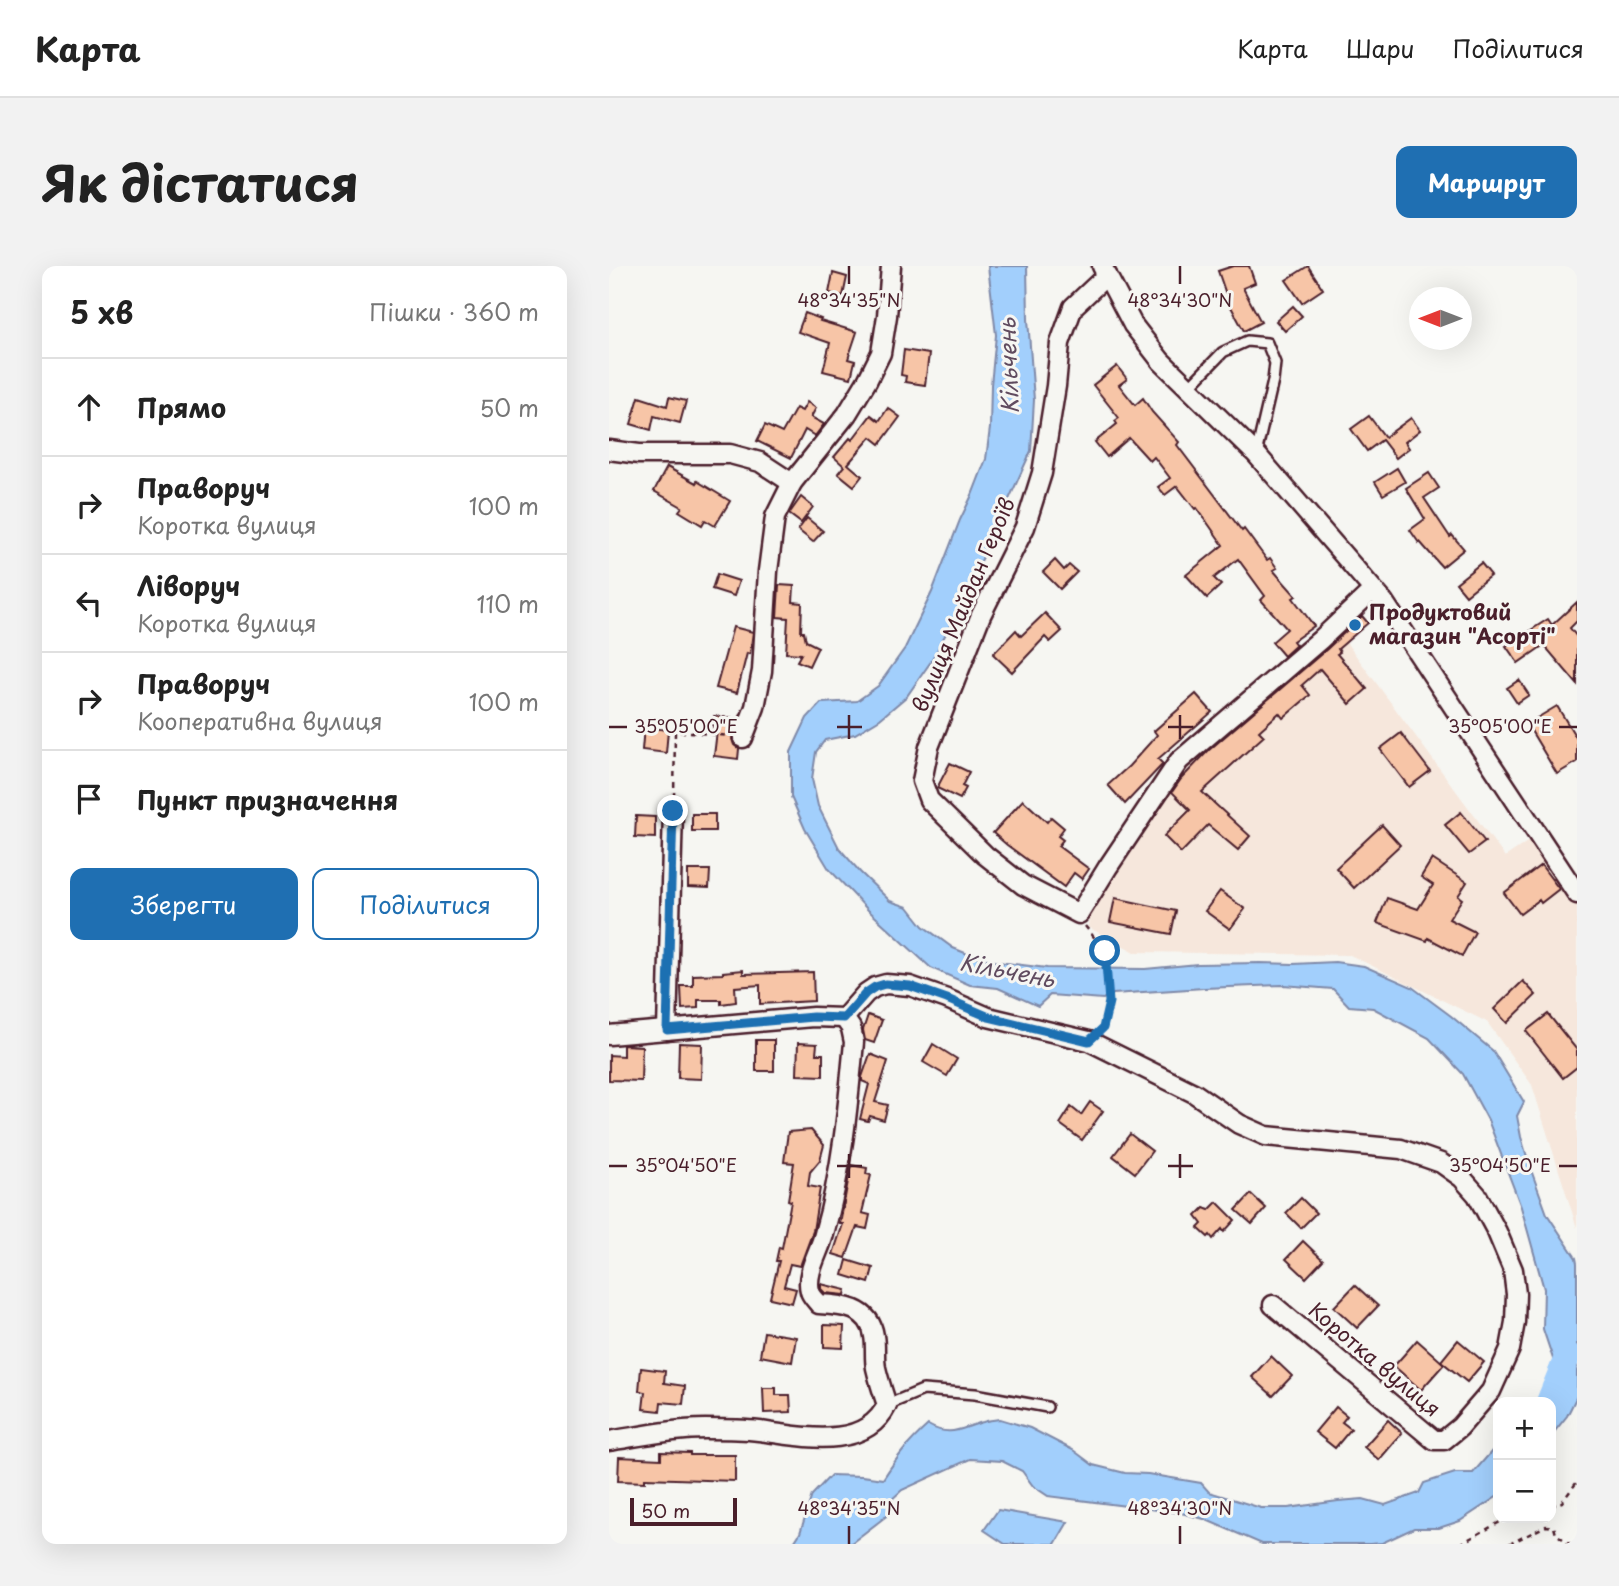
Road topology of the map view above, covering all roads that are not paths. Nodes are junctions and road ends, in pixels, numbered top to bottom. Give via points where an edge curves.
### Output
1 (891, 266) edge
2 (1105, 270) edge
3 (1188, 388) junction
4 (609, 450) edge
5 (1256, 454) junction
6 (792, 483) junction
7 (1374, 590) junction
8 (743, 738) road end
9 (673, 811) road end
10 (1577, 894) edge
11 (844, 1018) junction
12 (667, 1030) junction
13 (609, 1035) edge
14 (1273, 1305) dead end
15 (887, 1405) junction
16 (1047, 1407) dead end
17 (609, 1441) edge

1 - 6 street via 881,353 847,414
2 - 3 street, вулиця Майдан Героїв via 1133,325
2 - 7 street, вулиця Майдан Героїв via 1073,307 1061,343 1042,473 1025,527 981,615 929,747 922,781 929,800 1023,885 1080,914 1179,761
3 - 5 street, вулиця Майдан Героїв
3 - 5 lane via 1223,352 1247,341 1267,343 1275,363
4 - 6 street via 730,454 760,462
5 - 7 street, вулиця Майдан Героїв
6 - 8 street via 775,517 762,671
7 - 10 street, вулиця Майдан Героїв
9 - 12 street
11 - 12 street
11 - 14 street, Коротка вулиця via 875,987 910,986 989,1017 1089,1041 1194,1093 1239,1124 1266,1136 1401,1149 1441,1163 1477,1195 1513,1270 1516,1294 1510,1349 1491,1391 1444,1440 1434,1440
11 - 15 street via 854,1042 846,1124 824,1236 809,1277 810,1292 819,1304 848,1306 869,1321
12 - 13 street
15 - 16 lane via 923,1390
15 - 17 street via 869,1426 823,1439 703,1429

